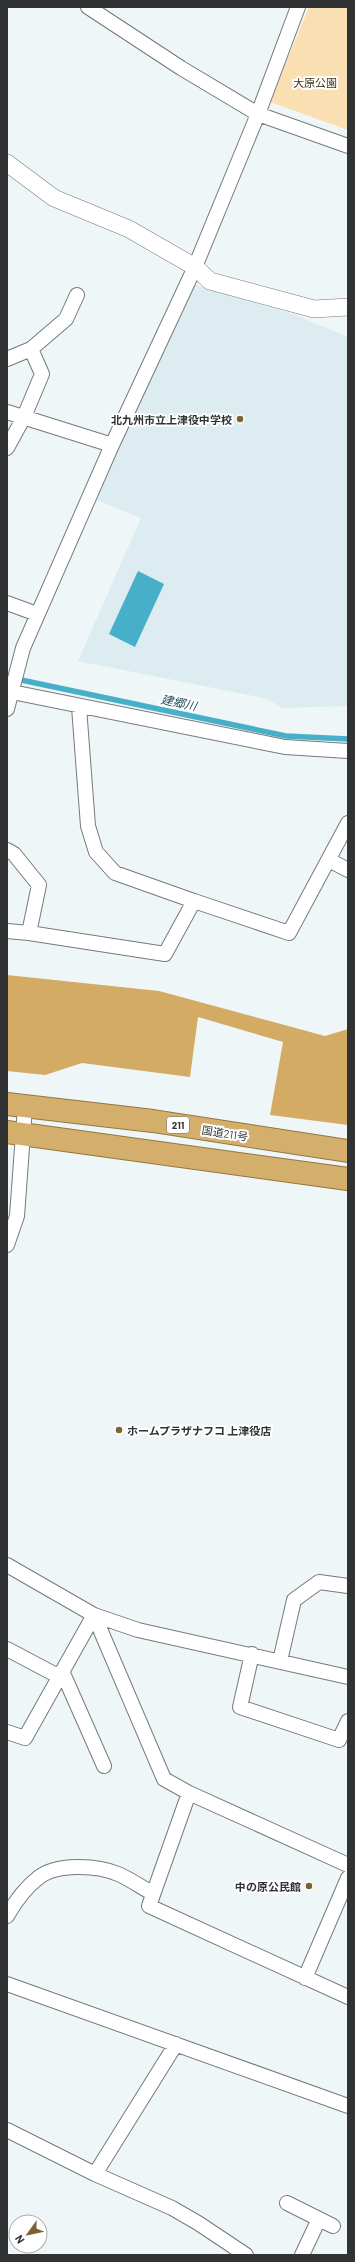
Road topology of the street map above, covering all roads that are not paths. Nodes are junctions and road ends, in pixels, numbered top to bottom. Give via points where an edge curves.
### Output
1 (88, 7) edge
2 (298, 7) edge
3 (258, 114) junction
4 (348, 146) edge
5 (7, 163) edge
6 (195, 267) junction
7 (77, 295) dead end
8 (346, 312) edge
9 (31, 349) junction
10 (7, 359) edge
11 (7, 412) edge
12 (24, 417) junction
13 (112, 445) junction
14 (7, 448) edge
15 (7, 603) edge
16 (37, 614) junction
17 (11, 690) edge
18 (79, 707) junction
19 (7, 710) edge
20 (348, 751) edge
21 (348, 823) edge
22 (7, 850) edge
23 (329, 860) junction
24 (348, 870) edge
25 (194, 900) junction
26 (7, 930) edge
27 (30, 933) junction
28 (16, 1106) edge
29 (14, 1134) edge
30 (348, 1151) edge
31 (348, 1179) edge
32 (7, 1245) edge
33 (7, 1565) edge
34 (348, 1586) edge
35 (94, 1615) junction
36 (7, 1649) edge
37 (252, 1654) junction
38 (280, 1661) junction
39 (60, 1674) junction
40 (348, 1677) edge
41 (348, 1720) edge
42 (7, 1732) edge
43 (104, 1766) dead end
44 (189, 1793) junction
45 (348, 1866) edge
46 (348, 1878) edge
47 (152, 1893) junction
48 (7, 1916) edge
49 (305, 1978) junction
50 (7, 1984) edge
51 (348, 1998) edge
52 (176, 2044) junction
53 (348, 2106) edge
54 (7, 2130) edge
55 (95, 2174) junction
56 (287, 2204) dead end
57 (319, 2219) junction
58 (334, 2226) dead end
59 (246, 2255) edge
60 (302, 2255) edge

1 - 3 street via 181,68
2 - 3 street
3 - 4 street
3 - 6 street
5 - 6 street via 54,198 129,229
6 - 8 street via 210,281 314,309
6 - 13 street
7 - 9 street via 66,319
9 - 10 street
9 - 12 street via 42,374
11 - 12 street
12 - 13 street
12 - 14 street
13 - 16 street
15 - 16 street
16 - 17 street via 23,648
17 - 18 street
17 - 19 street
18 - 20 street via 285,747
18 - 25 street via 88,826 96,852 115,873
21 - 23 street
22 - 27 street via 14,854 39,885
23 - 24 street
23 - 25 street via 289,933
25 - 27 street via 165,954
26 - 27 street
28 - 29 street
28 - 30 highway, 国道211号 / 211 via 153,1121
29 - 31 highway
29 - 32 street via 17,1216
33 - 35 street
34 - 38 street via 319,1582 294,1600
35 - 37 street via 138,1630
35 - 39 street
35 - 44 street via 164,1779
36 - 39 street
37 - 38 street
37 - 41 street via 240,1707 339,1740
38 - 40 street
39 - 42 street via 25,1738
39 - 43 street
44 - 45 street
44 - 47 street
46 - 49 street
47 - 48 street via 117,1873 66,1867 39,1877 18,1899
47 - 49 street via 149,1906
49 - 51 street
50 - 52 street
52 - 53 street
52 - 55 street
54 - 55 street
55 - 59 street via 172,2208
56 - 57 street
57 - 58 street
57 - 60 street

